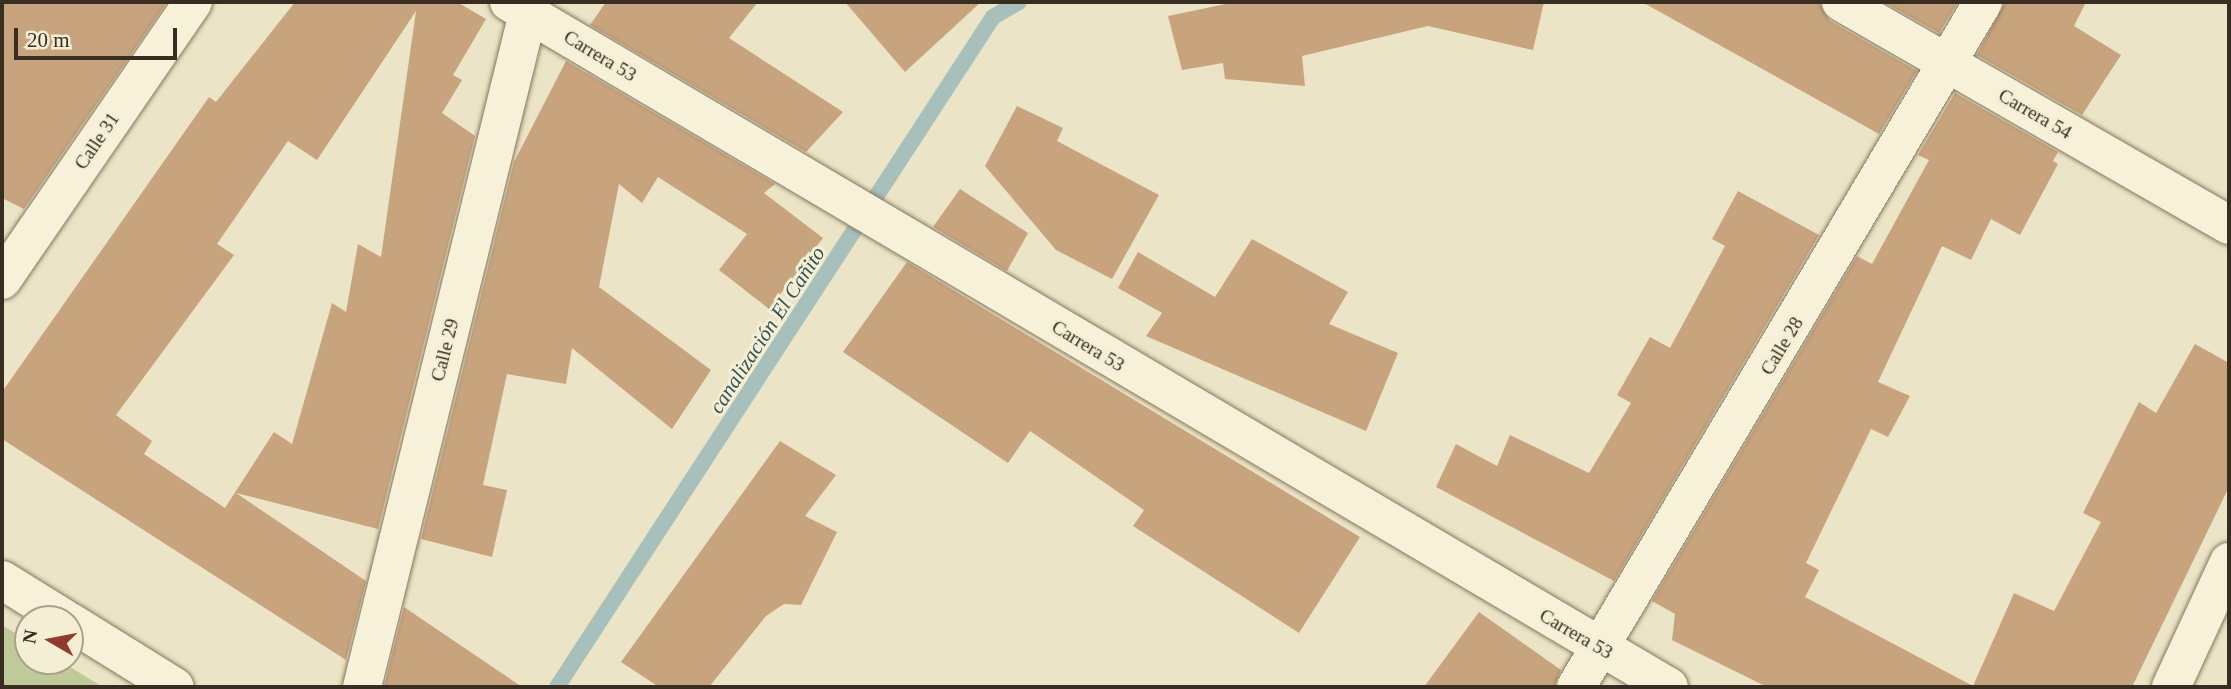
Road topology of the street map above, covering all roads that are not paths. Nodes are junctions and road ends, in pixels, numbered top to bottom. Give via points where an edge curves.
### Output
1 (192, 2) edge
2 (1841, 2) edge
3 (1983, 2) edge
4 (518, 7) edge
5 (1950, 65) junction
6 (2229, 225) edge
7 (2, 281) edge
8 (2229, 562) edge
9 (2, 580) edge
10 (42, 605) edge
11 (84, 631) edge
12 (1600, 649) junction
13 (175, 687) edge
14 (362, 687) edge
15 (1576, 687) edge
16 (1669, 687) edge
17 (2171, 687) edge

1 - 7 street, Calle 31
2 - 5 street, Carrera 54
3 - 5 street, Calle 28
4 - 12 street, Carrera 53
4 - 14 street, Calle 29
5 - 6 street, Carrera 54
5 - 12 street, Calle 28
8 - 17 street
9 - 10 street
11 - 13 street
12 - 15 street, Calle 28
12 - 16 street, Carrera 53

